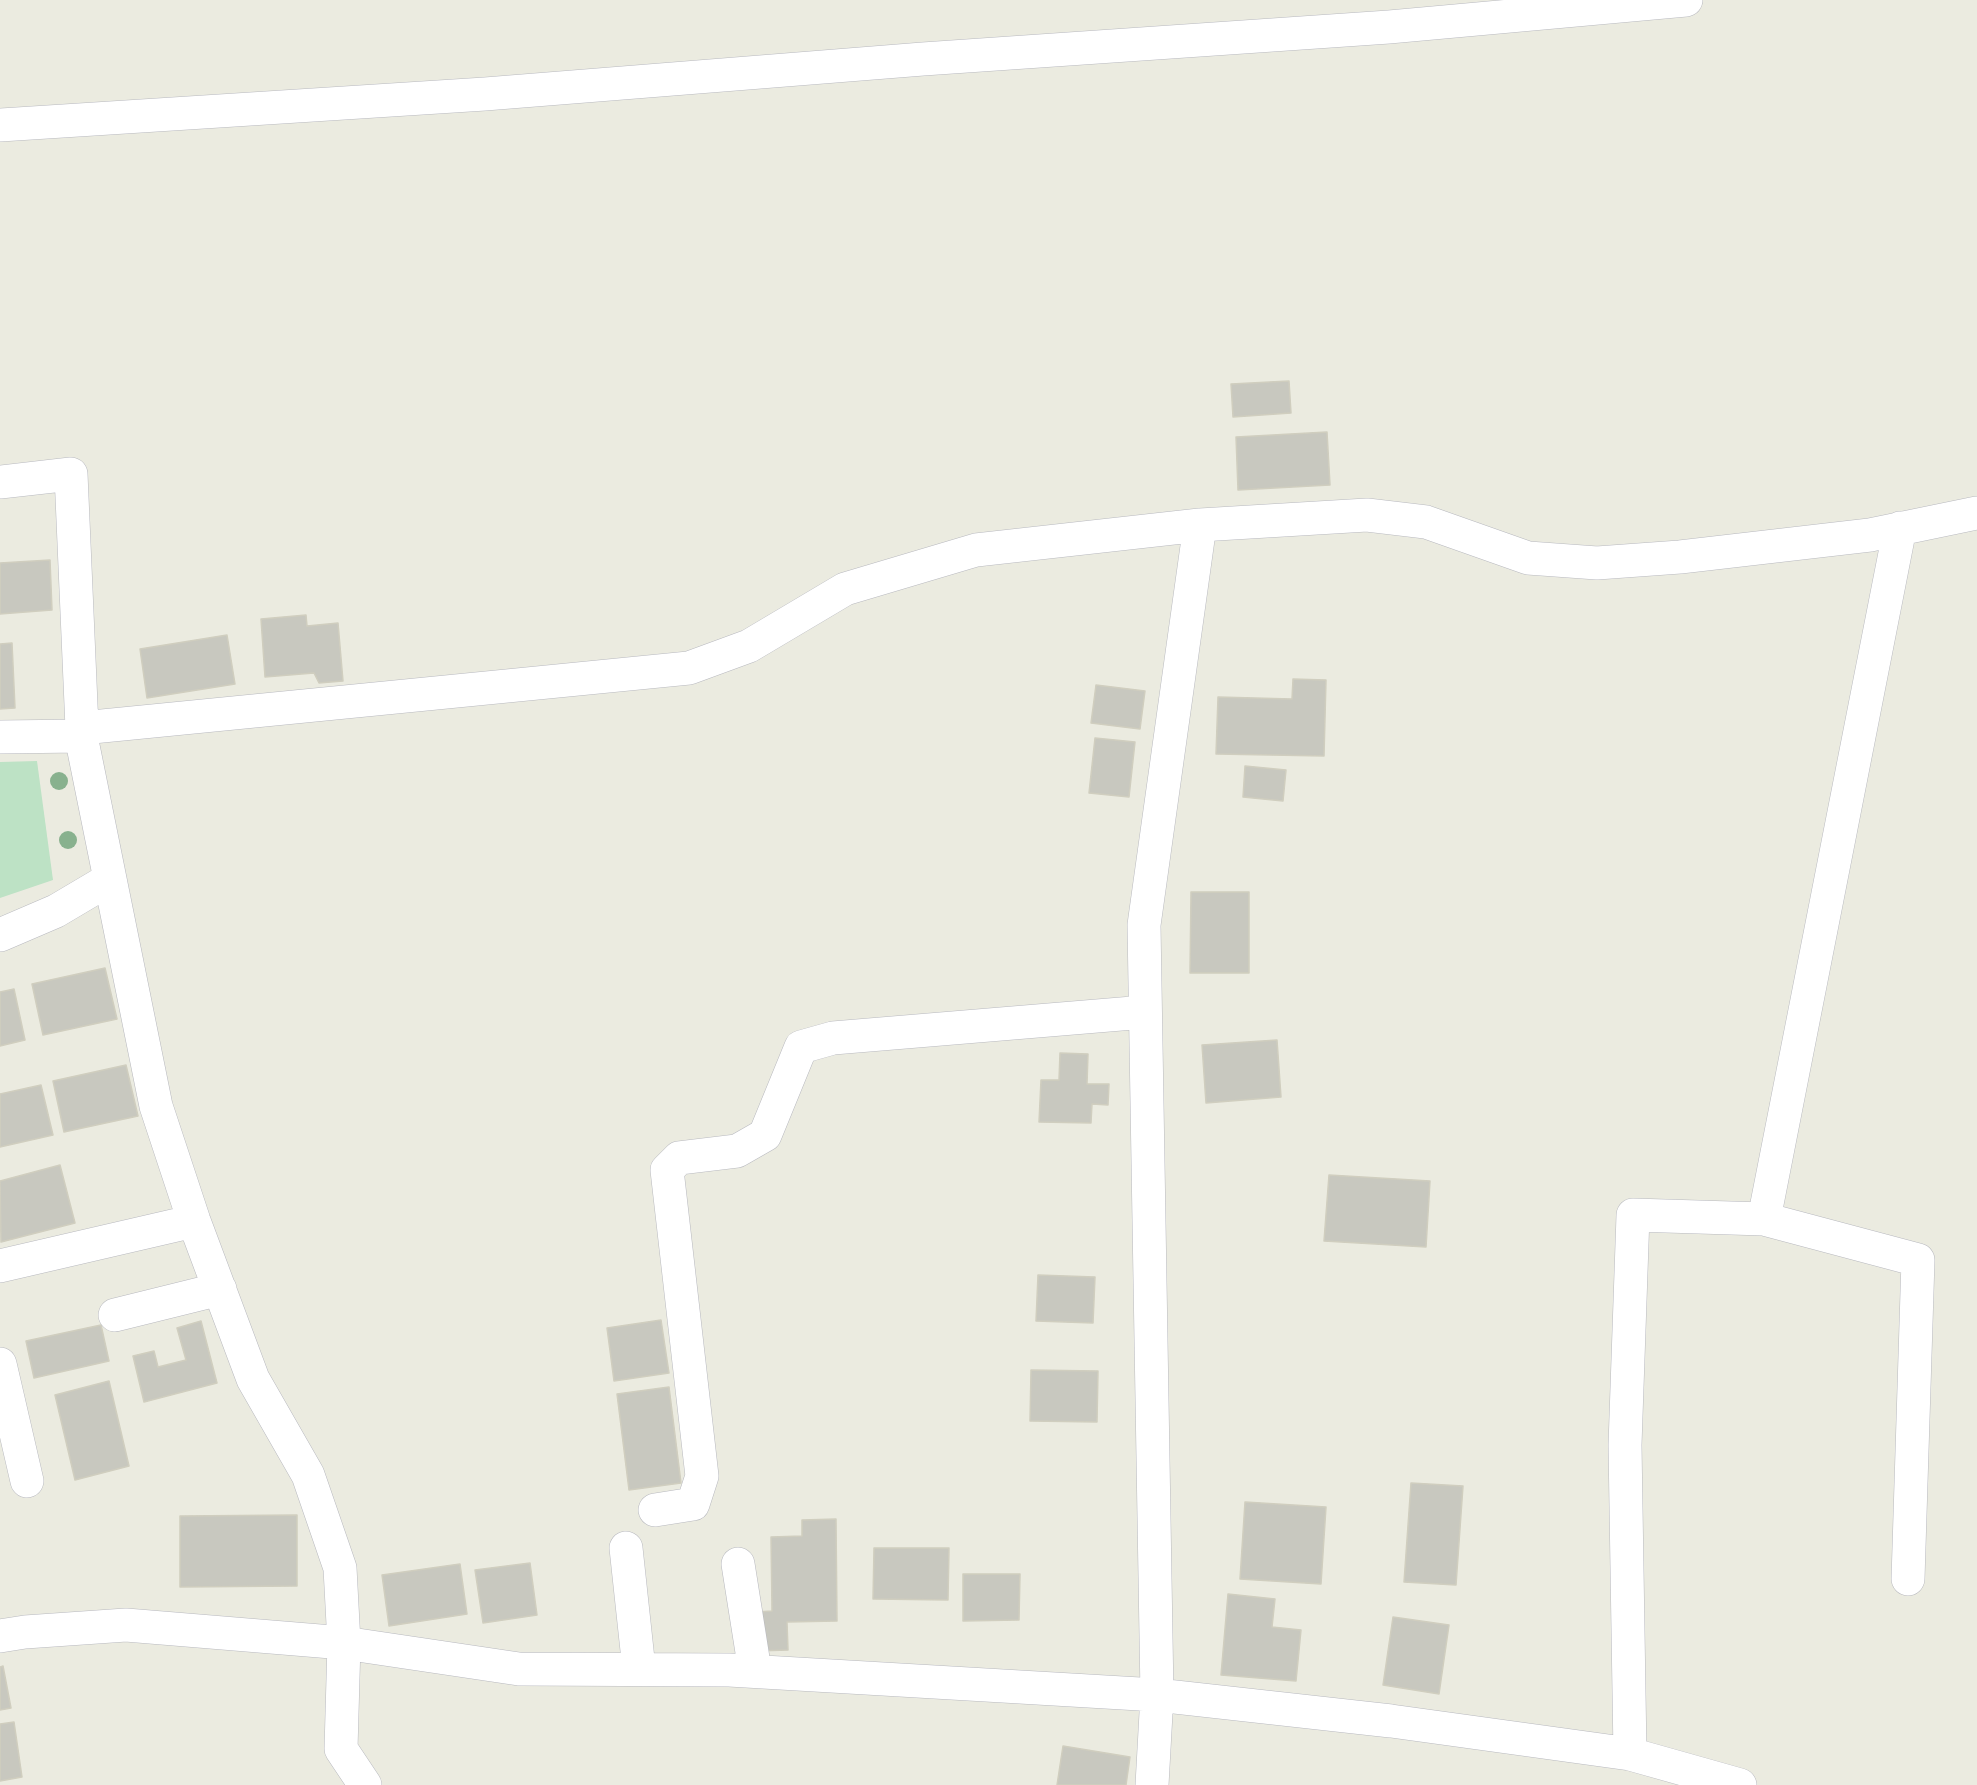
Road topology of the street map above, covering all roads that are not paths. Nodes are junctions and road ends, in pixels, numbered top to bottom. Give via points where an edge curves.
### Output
1 (1686, 0) edge
2 (0, 125) edge
3 (0, 482) edge
4 (1977, 513) edge
5 (1200, 525) junction
6 (1900, 528) junction
7 (82, 732) junction
8 (0, 737) edge
9 (110, 879) junction
10 (0, 936) edge
11 (1145, 1012) junction
12 (1764, 1219) junction
13 (194, 1221) junction
14 (0, 1266) edge
15 (220, 1289) junction
16 (115, 1315) dead end
17 (0, 1364) edge
18 (27, 1481) dead end
19 (655, 1510) dead end
20 (626, 1548) dead end
21 (738, 1564) dead end
22 (1908, 1579) dead end
23 (0, 1636) edge
24 (344, 1643) junction
25 (639, 1669) junction
26 (755, 1671) junction
27 (1157, 1695) junction
28 (1630, 1754) junction
29 (365, 1785) edge
30 (1152, 1785) edge
31 (1740, 1785) edge

1 - 2 street via 1389,27 486,94
3 - 7 street via 71,474
4 - 6 street
5 - 6 street via 1366,515 1426,522 1528,558 1597,562 1680,557 1870,535
5 - 7 street via 976,550 845,589 749,646 689,668
5 - 11 street via 1144,925
6 - 12 street
7 - 8 street
7 - 9 street
9 - 10 street via 56,911
9 - 13 street via 156,1106
11 - 19 street via 833,1038 801,1047 765,1136 737,1151 679,1158 668,1170 702,1476 693,1504
11 - 27 street
12 - 22 street via 1918,1260
12 - 28 street via 1633,1215 1624,1444
13 - 14 street
13 - 15 street
15 - 16 street
15 - 24 street via 254,1379 308,1475 340,1568
17 - 18 street
20 - 25 street
21 - 26 street
23 - 24 street via 126,1625
24 - 25 street via 519,1669
24 - 29 street via 341,1749
25 - 26 street
26 - 27 street
27 - 28 street via 1391,1721
27 - 30 street
28 - 31 street

